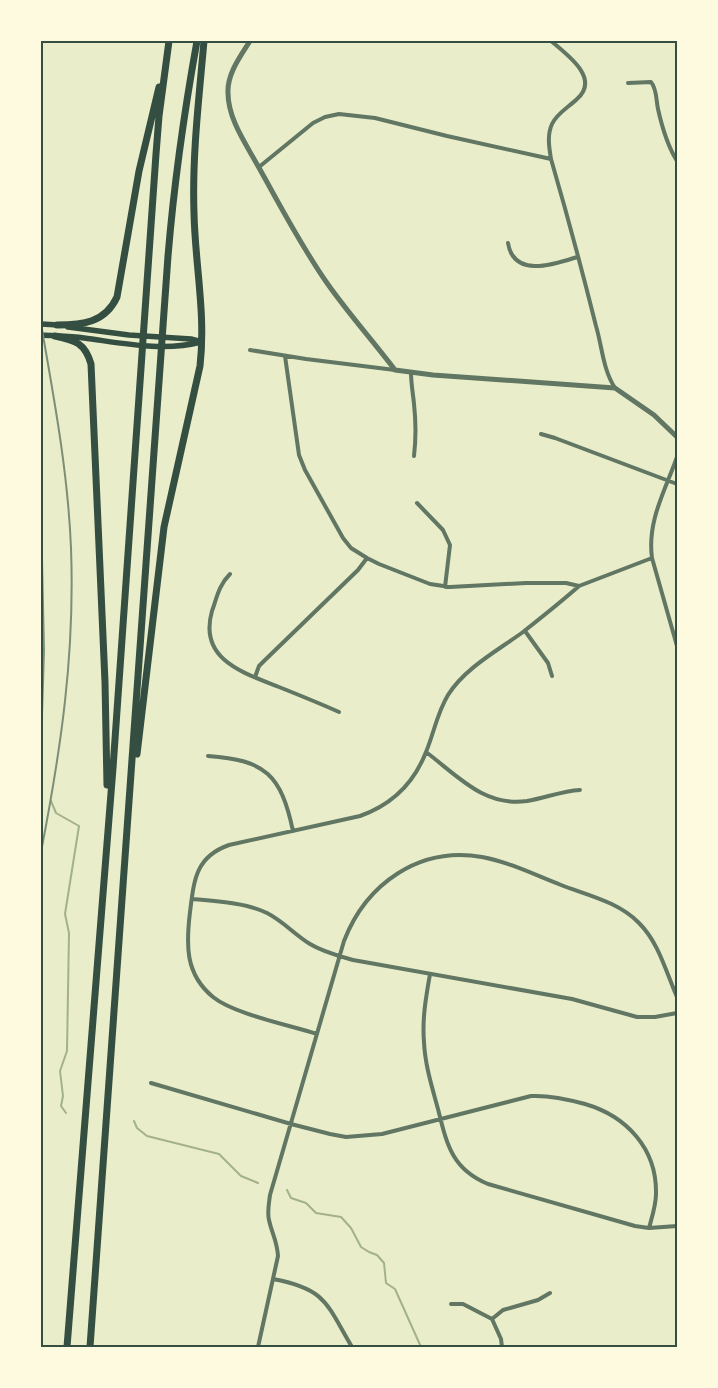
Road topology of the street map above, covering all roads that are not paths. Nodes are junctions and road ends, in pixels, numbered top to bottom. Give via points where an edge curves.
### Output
1 (198, 41) edge
2 (204, 41) edge
3 (250, 41) edge
4 (551, 41) edge
5 (169, 43) edge
6 (628, 83) dead end
7 (551, 158) junction
8 (677, 161) edge
9 (259, 167) junction
10 (508, 243) dead end
11 (577, 257) junction
12 (41, 324) edge
13 (57, 325) junction
14 (41, 335) edge
15 (55, 336) junction
16 (202, 342) junction
17 (250, 350) dead end
18 (285, 356) junction
19 (396, 370) junction
20 (411, 372) junction
21 (615, 388) junction
22 (541, 434) dead end
23 (677, 437) edge
24 (414, 456) dead end
25 (677, 457) edge
26 (667, 482) junction
27 (677, 484) edge
28 (416, 503) dead end
29 (366, 558) junction
30 (652, 558) junction
31 (230, 574) dead end
32 (579, 586) junction
33 (445, 587) junction
34 (525, 630) junction
35 (677, 646) edge
36 (552, 676) dead end
37 (255, 678) junction
38 (339, 712) dead end
39 (426, 752) junction
40 (208, 756) dead end
41 (580, 790) dead end
42 (128, 829) junction
43 (293, 831) junction
44 (103, 895) junction
45 (192, 899) junction
46 (340, 956) junction
47 (430, 974) junction
48 (677, 997) edge
49 (677, 1013) edge
50 (317, 1034) junction
51 (151, 1083) dead end
52 (440, 1119) junction
53 (291, 1124) junction
54 (677, 1226) edge
55 (650, 1228) junction
56 (273, 1279) junction
57 (550, 1293) dead end
58 (451, 1304) dead end
59 (492, 1320) junction
60 (67, 1347) edge
61 (90, 1347) edge
62 (258, 1347) edge
63 (352, 1347) edge
64 (502, 1347) edge

1 - 42 highway via 176,175
2 - 16 highway via 194,187
3 - 9 street via 232,72 228,94 234,118
4 - 7 street via 580,68 585,77 579,98 552,123 548,137
5 - 13 highway via 139,171 116,297 107,311 94,321
5 - 44 highway via 159,116
6 - 8 street via 651,82 654,86 670,150
7 - 9 street via 375,118 339,114 313,123
7 - 11 street
9 - 19 street via 318,270
10 - 11 street via 515,258 530,266
11 - 21 street via 608,374
12 - 13 main road
13 - 16 main road
14 - 15 main road
15 - 16 main road via 150,346 184,346
15 - 44 highway via 80,345 91,364 105,682 107,779
16 - 42 highway via 200,366 164,527
17 - 18 street
18 - 19 street
18 - 29 street via 296,445 302,464 343,538
19 - 20 street
20 - 21 street
20 - 24 street
21 - 23 street via 654,415
22 - 26 street
25 - 26 street
26 - 27 street
26 - 30 street via 653,522
28 - 33 street via 443,530 450,545
29 - 33 street via 417,580
29 - 37 street via 358,570 259,666
30 - 32 street
30 - 35 street
31 - 37 street via 218,592 210,620 211,638 225,662
32 - 33 street via 526,583
32 - 34 street
34 - 36 street via 548,663
34 - 39 street via 469,671 455,686 440,710
37 - 38 street
39 - 41 street via 470,788 494,799 525,801
39 - 43 street via 408,783 381,807 360,816
40 - 43 street via 243,760 268,774 284,798
42 - 61 highway
43 - 45 street via 217,850 198,871
44 - 60 highway
45 - 46 street via 260,910 311,945
45 - 50 street via 188,953 194,974 206,990 234,1009
46 - 47 street
46 - 48 street via 359,911 390,878 433,859 479,857 614,905 630,915 654,943
46 - 50 street
47 - 49 street via 572,999 638,1017
47 - 52 street via 424,1042
50 - 53 street
51 - 53 street
52 - 53 street via 358,1137
52 - 55 street via 453,1157 464,1170 480,1180 618,1222
52 - 55 street via 540,1096 564,1098 608,1113 634,1132 651,1162 656,1194
53 - 56 street via 268,1206 278,1256
54 - 55 street
56 - 62 street
56 - 63 street via 295,1283 316,1293
57 - 59 street via 538,1300 503,1310
58 - 59 street via 463,1304
59 - 64 street

